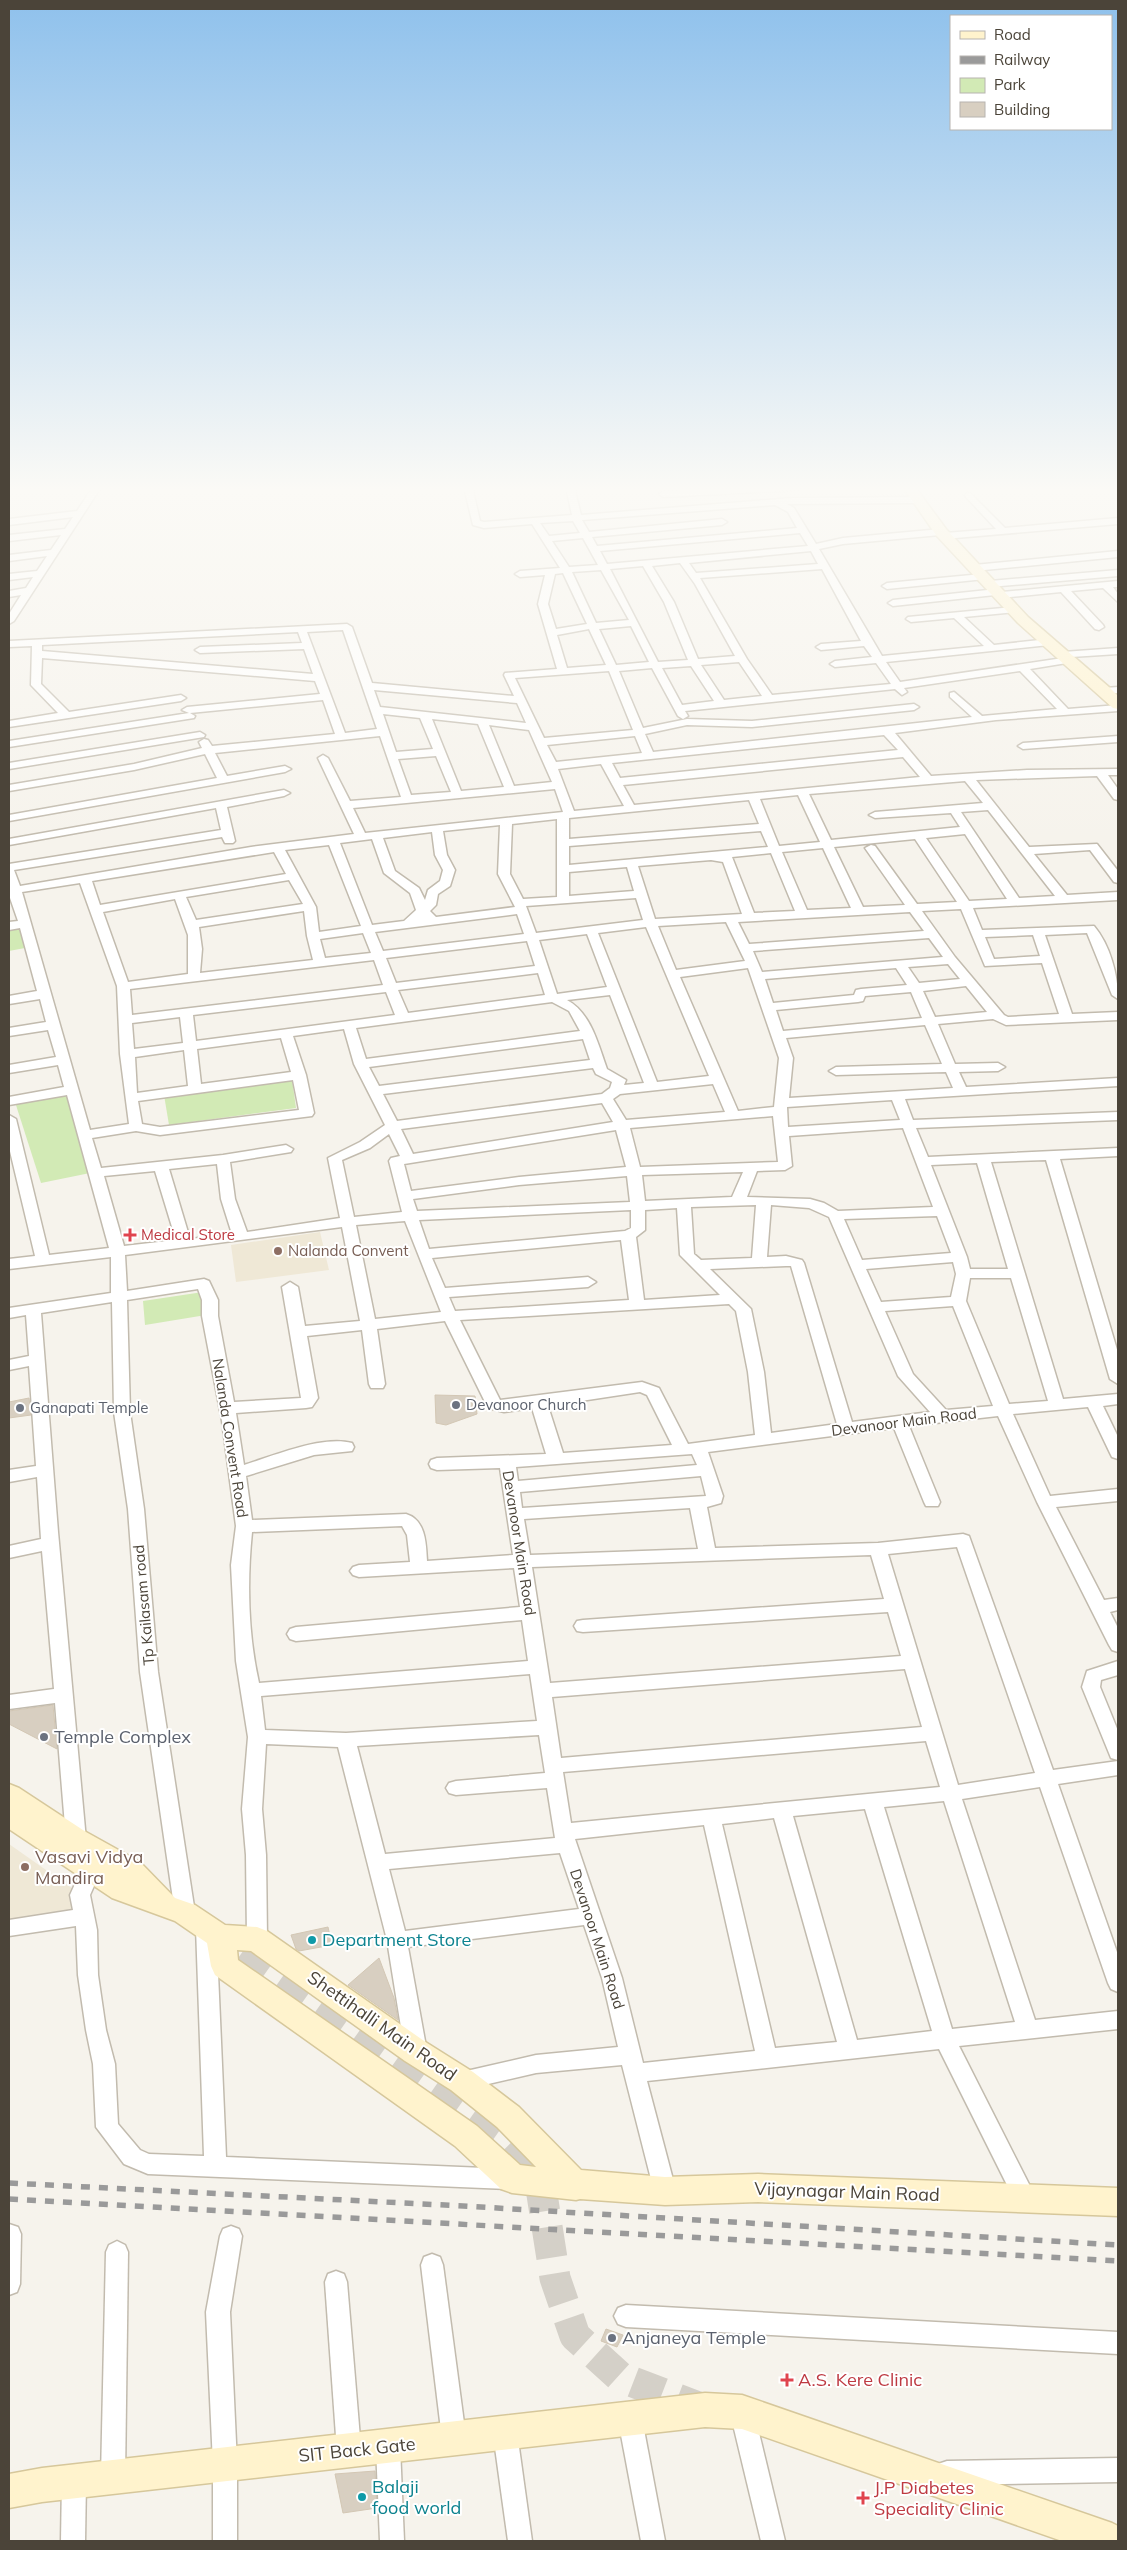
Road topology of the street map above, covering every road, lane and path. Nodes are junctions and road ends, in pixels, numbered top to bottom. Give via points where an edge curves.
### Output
1 (18, 606) edge
2 (544, 606) edge
3 (583, 606) edge
4 (625, 606) edge
5 (670, 606) edge
6 (711, 606) edge
7 (846, 606) edge
8 (1010, 606) edge
9 (1079, 606) edge
10 (1014, 610) junction
11 (956, 615) junction
12 (911, 619) dead end
13 (9, 621) edge
14 (634, 623) junction
15 (592, 626) junction
16 (1099, 627) dead end
17 (301, 628) junction
18 (551, 633) junction
19 (37, 642) junction
20 (1049, 642) junction
21 (866, 643) junction
22 (9, 644) edge
23 (308, 646) junction
24 (821, 647) dead end
25 (992, 648) junction
26 (200, 650) dead end
27 (1118, 651) edge
28 (36, 654) junction
29 (1066, 657) junction
30 (742, 660) junction
31 (879, 660) junction
32 (694, 662) junction
33 (835, 664) dead end
34 (655, 665) junction
35 (1021, 666) junction
36 (612, 667) junction
37 (563, 670) junction
38 (319, 678) junction
39 (174, 686) dead end
40 (369, 686) junction
41 (897, 686) junction
42 (1112, 690) edge
43 (954, 695) dead end
44 (326, 697) junction
45 (180, 698) junction
46 (769, 699) junction
47 (521, 700) junction
48 (739, 702) junction
49 (721, 704) junction
50 (914, 707) junction
51 (1118, 707) edge
52 (679, 708) junction
53 (377, 710) junction
54 (1065, 712) junction
55 (188, 713) junction
56 (66, 715) junction
57 (425, 716) junction
58 (980, 720) junction
59 (482, 722) junction
60 (687, 722) junction
61 (9, 724) edge
62 (752, 724) junction
63 (930, 726) junction
64 (534, 728) junction
65 (384, 732) junction
66 (640, 732) junction
67 (886, 732) junction
68 (200, 735) junction
69 (341, 736) junction
70 (1118, 740) edge
71 (541, 742) junction
72 (9, 744) edge
73 (762, 744) junction
74 (1023, 746) dead end
75 (208, 750) junction
76 (440, 752) junction
77 (905, 753) junction
78 (393, 756) junction
79 (649, 756) junction
80 (323, 758) dead end
81 (605, 761) junction
82 (9, 766) edge
83 (552, 766) junction
84 (285, 769) dead end
85 (1118, 772) edge
86 (1101, 773) junction
87 (969, 778) junction
88 (224, 780) junction
89 (928, 780) junction
90 (617, 782) junction
91 (559, 784) junction
92 (9, 788) edge
93 (510, 789) junction
94 (802, 792) junction
95 (284, 793) dead end
96 (457, 794) junction
97 (1118, 796) edge
98 (753, 797) junction
99 (408, 799) junction
100 (221, 804) junction
101 (346, 805) junction
102 (991, 806) junction
103 (631, 809) junction
104 (954, 809) junction
105 (566, 815) junction
106 (875, 815) dead end
107 (9, 818) edge
108 (506, 821) junction
109 (766, 827) junction
110 (437, 828) junction
111 (968, 830) junction
112 (227, 833) junction
113 (918, 835) junction
114 (377, 836) junction
115 (362, 838) junction
116 (333, 841) junction
117 (9, 842) edge
118 (562, 843) junction
119 (827, 845) junction
120 (278, 848) junction
121 (871, 848) dead end
122 (775, 850) junction
123 (1026, 851) junction
124 (232, 854) junction
125 (711, 856) junction
126 (632, 864) junction
127 (9, 869) edge
128 (562, 869) junction
129 (293, 876) junction
130 (84, 879) junction
131 (1118, 879) edge
132 (12, 890) edge
133 (415, 891) junction
134 (432, 893) junction
135 (641, 894) junction
136 (179, 895) junction
137 (1118, 896) edge
138 (563, 899) junction
139 (1064, 900) junction
140 (1016, 903) junction
141 (520, 906) junction
142 (966, 906) junction
143 (310, 907) junction
144 (96, 909) junction
145 (914, 909) junction
146 (423, 911) junction
147 (859, 912) junction
148 (802, 914) junction
149 (432, 919) junction
150 (750, 919) junction
151 (731, 920) junction
152 (25, 923) junction
153 (407, 923) junction
154 (650, 923) junction
155 (193, 924) junction
156 (9, 926) edge
157 (368, 930) junction
158 (591, 930) junction
159 (1038, 931) junction
160 (932, 934) junction
161 (978, 934) junction
162 (313, 936) junction
163 (531, 937) junction
164 (745, 948) junction
165 (378, 956) junction
166 (1048, 959) junction
167 (951, 960) junction
168 (320, 962) junction
169 (899, 964) junction
170 (542, 969) junction
171 (848, 969) junction
172 (755, 970) junction
173 (672, 974) junction
174 (194, 977) junction
175 (1115, 979) edge
176 (970, 982) junction
177 (123, 986) junction
178 (915, 987) junction
179 (391, 988) junction
180 (615, 990) junction
181 (861, 993) junction
182 (45, 994) junction
183 (1118, 995) edge
184 (552, 998) junction
185 (9, 1000) edge
186 (768, 1007) junction
187 (186, 1013) junction
188 (996, 1015) junction
189 (1118, 1016) edge
190 (403, 1018) junction
191 (1067, 1018) junction
192 (124, 1020) junction
193 (929, 1020) junction
194 (54, 1025) junction
195 (349, 1026) junction
196 (9, 1032) edge
197 (286, 1033) junction
198 (588, 1034) junction
199 (778, 1035) junction
200 (190, 1046) junction
201 (127, 1054) junction
202 (64, 1060) junction
203 (598, 1063) junction
204 (362, 1064) junction
205 (998, 1067) dead end
206 (950, 1068) junction
207 (9, 1069) edge
208 (836, 1071) dead end
209 (299, 1075) junction
210 (718, 1079) junction
211 (1118, 1082) edge
212 (652, 1086) junction
213 (195, 1089) junction
214 (72, 1090) junction
215 (375, 1092) junction
216 (961, 1092) junction
217 (611, 1094) junction
218 (897, 1096) junction
219 (131, 1098) junction
220 (9, 1101) edge
221 (781, 1107) junction
222 (733, 1115) junction
223 (1118, 1116) edge
224 (9, 1118) edge
225 (622, 1124) junction
226 (907, 1124) junction
227 (392, 1126) junction
228 (136, 1127) junction
229 (782, 1132) junction
230 (84, 1135) junction
231 (286, 1149) dead end
232 (1118, 1152) edge
233 (1052, 1156) junction
234 (223, 1159) junction
235 (409, 1159) junction
236 (983, 1159) junction
237 (922, 1161) junction
238 (161, 1166) junction
239 (752, 1168) junction
240 (634, 1172) junction
241 (95, 1173) junction
242 (406, 1196) junction
243 (738, 1201) junction
244 (764, 1201) junction
245 (684, 1203) junction
246 (638, 1204) junction
247 (942, 1211) junction
248 (835, 1215) junction
249 (410, 1216) junction
250 (350, 1222) junction
251 (628, 1236) junction
252 (241, 1238) junction
253 (184, 1244) junction
254 (118, 1252) junction
255 (424, 1254) junction
256 (960, 1257) junction
257 (43, 1260) junction
258 (759, 1262) junction
259 (9, 1264) edge
260 (697, 1265) junction
261 (857, 1265) junction
262 (1018, 1273) junction
263 (962, 1274) junction
264 (588, 1282) dead end
265 (290, 1287) dead end
266 (440, 1293) junction
267 (118, 1296) junction
268 (733, 1299) junction
269 (958, 1301) junction
270 (638, 1304) junction
271 (876, 1307) junction
272 (33, 1309) junction
273 (9, 1313) edge
274 (450, 1316) junction
275 (369, 1325) junction
276 (298, 1332) junction
277 (1113, 1341) edge
278 (36, 1359) junction
279 (9, 1364) edge
280 (1118, 1379) edge
281 (377, 1384) dead end
282 (1118, 1399) edge
283 (538, 1400) junction
284 (1093, 1401) junction
285 (1057, 1405) junction
286 (227, 1408) junction
287 (1003, 1410) junction
288 (942, 1416) junction
289 (899, 1422) junction
290 (846, 1428) junction
291 (764, 1439) junction
292 (346, 1447) dead end
293 (308, 1449) dead end
294 (690, 1449) junction
295 (1118, 1453) edge
296 (556, 1458) junction
297 (507, 1462) junction
298 (437, 1464) dead end
299 (236, 1467) junction
300 (44, 1470) junction
301 (707, 1470) junction
302 (9, 1476) edge
303 (510, 1487) junction
304 (1118, 1495) edge
305 (697, 1501) junction
306 (932, 1502) dead end
307 (1045, 1502) junction
308 (514, 1514) junction
309 (244, 1526) junction
310 (50, 1544) junction
311 (878, 1549) junction
312 (9, 1552) edge
313 (708, 1554) junction
314 (522, 1561) junction
315 (419, 1568) junction
316 (359, 1571) dead end
317 (1118, 1604) edge
318 (895, 1605) junction
319 (1099, 1607) junction
320 (530, 1613) junction
321 (583, 1626) dead end
322 (296, 1634) dead end
323 (1118, 1645) edge
324 (912, 1662) junction
325 (538, 1667) junction
326 (1118, 1668) edge
327 (251, 1690) junction
328 (542, 1691) junction
329 (63, 1695) junction
330 (9, 1702) edge
331 (546, 1727) junction
332 (933, 1732) junction
333 (257, 1737) junction
334 (346, 1740) junction
335 (1118, 1754) edge
336 (1118, 1768) edge
337 (554, 1773) junction
338 (1047, 1778) junction
339 (456, 1788) dead end
340 (951, 1793) junction
341 (9, 1795) edge
342 (872, 1801) junction
343 (781, 1809) junction
344 (9, 1815) edge
345 (711, 1816) junction
346 (565, 1838) junction
347 (71, 1846) junction
348 (378, 1862) junction
349 (91, 1870) junction
350 (590, 1916) junction
351 (84, 1917) junction
352 (9, 1928) edge
353 (212, 1929) junction
354 (397, 1940) junction
355 (1118, 1983) edge
356 (1118, 2020) edge
357 (1028, 2030) junction
358 (945, 2039) junction
359 (849, 2048) junction
360 (416, 2052) junction
361 (767, 2058) junction
362 (633, 2064) junction
363 (462, 2081) junction
364 (215, 2165) junction
365 (512, 2179) junction
366 (576, 2186) junction
367 (664, 2191) junction
368 (1024, 2198) junction
369 (1118, 2202) edge
370 (10, 2234) edge
371 (231, 2236) dead end
372 (117, 2252) dead end
373 (432, 2265) dead end
374 (336, 2282) dead end
375 (9, 2284) edge
376 (626, 2316) dead end
377 (1118, 2343) edge
378 (742, 2412) junction
379 (630, 2418) junction
380 (504, 2433) junction
381 (454, 2438) junction
382 (388, 2447) junction
383 (349, 2450) junction
384 (225, 2464) junction
385 (1118, 2470) edge
386 (917, 2474) junction
387 (113, 2477) junction
388 (74, 2481) junction
389 (9, 2491) edge
390 (73, 2541) edge
391 (225, 2541) edge
392 (392, 2541) edge
393 (520, 2541) edge
394 (653, 2541) edge
395 (773, 2541) edge
396 (1112, 2541) edge

1 - 13 street
2 - 18 street
3 - 15 street
4 - 14 street
5 - 32 street
6 - 30 street
7 - 21 street
8 - 10 street
9 - 16 street
10 - 11 street
10 - 20 street
11 - 12 street
11 - 25 street
14 - 15 street
14 - 34 street
15 - 18 street
15 - 36 street
17 - 19 street
17 - 23 street
17 - 40 street via 349,628
18 - 37 street
19 - 22 street
19 - 28 street
20 - 25 street
20 - 29 street
21 - 24 street
21 - 31 street
23 - 26 street
23 - 38 street
25 - 31 street
27 - 29 street
28 - 38 street
28 - 56 street via 36,685
29 - 35 street
29 - 42 street
30 - 32 street
30 - 46 street
31 - 33 street
31 - 41 street
32 - 34 street
32 - 49 street
34 - 36 street
34 - 52 street
35 - 41 street
35 - 54 street
36 - 37 street
36 - 66 street
37 - 47 street via 509,675
38 - 44 street
39 - 45 street
40 - 47 street
40 - 53 street
41 - 46 street
41 - 50 street
42 - 51 street
43 - 58 street
44 - 55 street
44 - 69 street
45 - 55 street
45 - 56 street
46 - 48 street
47 - 64 street
48 - 49 street
48 - 62 street
49 - 52 street
50 - 62 street
50 - 63 street
51 - 54 street
52 - 60 street
53 - 57 street
53 - 65 street
54 - 58 street
55 - 68 street
55 - 72 street
56 - 61 street
57 - 59 street
57 - 76 street
58 - 63 street
59 - 64 street
59 - 93 street
60 - 62 street
60 - 66 street
62 - 73 street
63 - 67 street
64 - 71 street
65 - 69 street
65 - 78 street
66 - 71 street
66 - 79 street
67 - 73 street
67 - 77 street
68 - 75 street
68 - 82 street
69 - 75 street
70 - 74 street
71 - 83 street
73 - 79 street
75 - 88 street
75 - 92 street via 134,767
76 - 78 street
76 - 96 street
77 - 89 street
77 - 90 street
78 - 99 street
79 - 81 street
80 - 101 street
81 - 83 street
81 - 90 street
83 - 91 street
84 - 88 street
85 - 86 street
86 - 87 street via 1027,773
86 - 97 street
87 - 89 street
87 - 102 street
88 - 107 street
89 - 94 street
90 - 103 street
91 - 93 street
91 - 105 street
93 - 96 street
94 - 98 street
94 - 119 street
95 - 100 street
96 - 99 street
98 - 103 street
98 - 109 street
99 - 101 street
100 - 112 street
100 - 117 street
101 - 115 street
102 - 104 street
102 - 123 street
103 - 105 street
104 - 106 street
104 - 111 street
105 - 108 street
105 - 118 street
108 - 110 street
108 - 141 street via 504,874
109 - 118 street
109 - 122 street
110 - 114 street
110 - 134 street via 441,855 449,870 446,883
111 - 113 street
111 - 140 street
112 - 124 street
112 - 127 street
113 - 119 street
113 - 142 street
114 - 115 street
114 - 133 street via 390,873
115 - 116 street
116 - 120 street
116 - 157 street
118 - 128 street
119 - 122 street
119 - 147 street
120 - 124 street
120 - 129 street
121 - 145 street
122 - 125 street
122 - 148 street
123 - 131 street via 1092,846
123 - 139 street
124 - 130 street
125 - 126 street
125 - 150 street via 728,860
126 - 128 street
126 - 135 street
127 - 132 street, Tp Kailasam road
128 - 138 street
129 - 136 street
129 - 143 street
130 - 132 street
130 - 144 street
132 - 152 street, Tp Kailasam road
133 - 134 street
133 - 146 street
134 - 146 street via 430,905
135 - 138 street
135 - 154 street
136 - 144 street
136 - 155 street
137 - 139 street
138 - 141 street
139 - 140 street
140 - 142 street
141 - 149 street
141 - 163 street
142 - 145 street
142 - 161 street
143 - 155 street
143 - 162 street
144 - 177 street
145 - 147 street
145 - 160 street
146 - 149 street
146 - 153 street
147 - 148 street
148 - 150 street
149 - 153 street
150 - 151 street
151 - 154 street
151 - 164 street
152 - 156 street
152 - 182 street, Tp Kailasam road
153 - 157 street
154 - 158 street
154 - 173 street
155 - 174 street
157 - 162 street
157 - 165 street
158 - 163 street
158 - 180 street
159 - 161 street
159 - 166 street
159 - 175 street via 1090,929
160 - 164 street
160 - 167 street
161 - 166 street via 989,963
162 - 168 street
163 - 165 street
163 - 170 street
164 - 172 street
165 - 168 street
165 - 179 street
166 - 191 street
167 - 169 street
167 - 176 street
168 - 174 street
169 - 171 street
169 - 178 street
170 - 179 street
170 - 184 street
171 - 172 street
171 - 181 street
172 - 173 street
172 - 186 street
173 - 210 street
174 - 177 street
175 - 183 street
176 - 178 street
176 - 188 street
177 - 192 street
178 - 181 street
178 - 193 street
179 - 187 street
179 - 190 street
180 - 184 street
180 - 212 street
181 - 186 street via 858,998
182 - 185 street
182 - 194 street, Tp Kailasam road
184 - 190 street
184 - 198 street via 574,1009
186 - 199 street
187 - 192 street
187 - 200 street
188 - 191 street via 1006,1021
188 - 193 street
189 - 191 street
190 - 195 street
192 - 201 street
193 - 199 street
193 - 206 street
194 - 196 street
194 - 202 street, Tp Kailasam road
195 - 197 street
195 - 204 street
197 - 200 street
197 - 209 street
198 - 203 street
198 - 204 street
199 - 221 street via 786,1064
200 - 201 street
200 - 213 street
201 - 219 street
202 - 207 street
202 - 214 street, Tp Kailasam road
203 - 215 street
203 - 217 street via 600,1071 619,1080
204 - 215 street
205 - 206 street
206 - 208 street
206 - 216 street
209 - 213 street
209 - 228 street via 307,1113 160,1131
210 - 212 street
210 - 222 street
211 - 216 street
212 - 217 street
213 - 219 street
214 - 220 street
214 - 230 street, Tp Kailasam road
215 - 227 street
216 - 218 street
217 - 225 street
217 - 227 street
218 - 221 street
218 - 226 street
219 - 228 street
221 - 222 street
221 - 229 street
222 - 225 street
223 - 226 street
224 - 257 street
225 - 235 street
225 - 240 street
226 - 229 street
226 - 237 street
227 - 235 street
227 - 250 street via 365,1145 335,1158
228 - 230 street
229 - 239 street via 785,1166
230 - 241 street, Tp Kailasam road
231 - 234 street
232 - 233 street
233 - 236 street
233 - 277 street
234 - 238 street
234 - 252 street via 228,1199
235 - 242 street via 396,1161
236 - 237 street
236 - 262 street
237 - 247 street
238 - 241 street
238 - 253 street
239 - 240 street
239 - 243 street
240 - 242 street
240 - 246 street
241 - 254 street, Tp Kailasam road
242 - 249 street
243 - 244 street
243 - 245 street
244 - 248 street via 812,1203 824,1206
244 - 258 street
245 - 246 street
245 - 260 street via 687,1255
246 - 249 street
246 - 251 street via 638,1230
247 - 248 street
247 - 256 street
248 - 261 street
249 - 250 street
249 - 255 street
250 - 252 street
250 - 275 street
251 - 255 street
251 - 270 street
252 - 253 street
253 - 254 street
254 - 257 street
254 - 267 street, Tp Kailasam road
255 - 266 street
256 - 261 street
256 - 263 street
257 - 259 street
258 - 260 street
258 - 290 street via 797,1262
260 - 268 street
261 - 271 street
262 - 263 street
262 - 285 street
263 - 269 street
264 - 266 street
265 - 276 street
266 - 274 street
267 - 272 street, Nalanda Convent Road
267 - 286 street, Nalanda Convent Road via 204,1284 210,1300
267 - 353 street, Tp Kailasam road via 122,1412 136,1509 149,1672
268 - 270 street
268 - 291 street via 743,1309 756,1372
269 - 271 street
269 - 287 street
270 - 274 street
271 - 288 street via 906,1376
272 - 273 street, Nalanda Convent Road
272 - 278 street
274 - 275 street
274 - 283 street via 494,1404 504,1407
275 - 276 street
275 - 281 street
276 - 286 street via 310,1398 306,1403
277 - 280 street
278 - 279 street
278 - 300 street
282 - 284 street, Devanoor Main Road
283 - 294 street via 642,1387 654,1392
283 - 296 street
284 - 285 street, Devanoor Main Road
284 - 295 street
285 - 287 street, Devanoor Main Road
286 - 299 street, Nalanda Convent Road
287 - 288 street, Devanoor Main Road
287 - 307 street
288 - 289 street, Devanoor Main Road
289 - 290 street, Devanoor Main Road
289 - 306 street
290 - 291 street, Devanoor Main Road
291 - 294 street, Devanoor Main Road
292 - 299 street via 313,1450
293 - 299 street
294 - 296 street, Devanoor Main Road
294 - 301 street
296 - 297 street, Devanoor Main Road
297 - 298 street
297 - 303 street, Devanoor Main Road
299 - 309 street, Nalanda Convent Road
300 - 302 street
300 - 310 street
301 - 303 street
301 - 305 street via 715,1499
303 - 308 street, Devanoor Main Road
304 - 307 street
305 - 308 street
305 - 313 street
307 - 319 street
308 - 314 street, Devanoor Main Road
309 - 315 street via 406,1520 415,1531
309 - 327 street, Nalanda Convent Road via 240,1565 245,1661
310 - 312 street
310 - 329 street
311 - 313 street
311 - 318 street
311 - 338 street via 963,1540
313 - 314 street
314 - 315 street
314 - 320 street, Devanoor Main Road
315 - 316 street
317 - 319 street
318 - 321 street
318 - 324 street
319 - 323 street
320 - 322 street
320 - 325 street, Devanoor Main Road
324 - 328 street
324 - 332 street
325 - 327 street
325 - 328 street, Devanoor Main Road
326 - 335 street via 1093,1676 1091,1686
327 - 333 street, Nalanda Convent Road
328 - 331 street, Devanoor Main Road
329 - 330 street
329 - 347 street
331 - 334 street
331 - 337 street, Devanoor Main Road
332 - 337 street
332 - 340 street
333 - 334 street
333 - 353 street, Nalanda Convent Road via 252,1816 256,1855
334 - 348 street
336 - 338 street
337 - 339 street
337 - 346 street, Devanoor Main Road
338 - 340 street
338 - 355 street
340 - 342 street
340 - 357 street
341 - 347 street, Shettihalli Main Road
342 - 343 street
342 - 358 street
343 - 345 street
343 - 359 street
344 - 347 street, Shettihalli Main Road
345 - 346 street
345 - 361 street
346 - 348 street
346 - 350 street, Devanoor Main Road
347 - 349 street, Shettihalli Main Road
347 - 353 street, Shettihalli Main Road via 130,1870
348 - 354 street
349 - 351 street via 80,1895
349 - 353 street, Shettihalli Main Road via 122,1890
350 - 354 street
350 - 362 street, Devanoor Main Road via 612,1978
351 - 352 street
351 - 364 street via 88,1975 104,2064 108,2127 126,2151 142,2162
353 - 360 street, Shettihalli Main Road
353 - 364 street
353 - 365 street via 225,1966 466,2136 494,2158
354 - 360 street
356 - 357 street
357 - 358 street
358 - 359 street
358 - 368 street
359 - 361 street
360 - 363 street, Shettihalli Main Road
361 - 362 street
362 - 363 street via 536,2064
362 - 367 street, Devanoor Main Road
363 - 366 street, Shettihalli Main Road via 508,2117
364 - 365 street
365 - 366 street, Vijaynagar Main Road
366 - 367 street, Vijaynagar Main Road
367 - 368 street, Vijaynagar Main Road via 758,2188
368 - 369 street, Vijaynagar Main Road
370 - 375 street
371 - 384 street via 218,2312
372 - 387 street
373 - 381 street
374 - 383 street
376 - 377 street
378 - 379 street, SIT Back Gate via 705,2410
378 - 386 street
378 - 395 street
379 - 380 street, SIT Back Gate
379 - 394 street
380 - 381 street, SIT Back Gate
380 - 393 street
381 - 382 street, SIT Back Gate
382 - 383 street, SIT Back Gate
382 - 392 street
383 - 384 street, SIT Back Gate
384 - 387 street, SIT Back Gate
384 - 391 street
385 - 386 street
386 - 396 street
387 - 388 street, SIT Back Gate
388 - 389 street, SIT Back Gate
388 - 390 street

